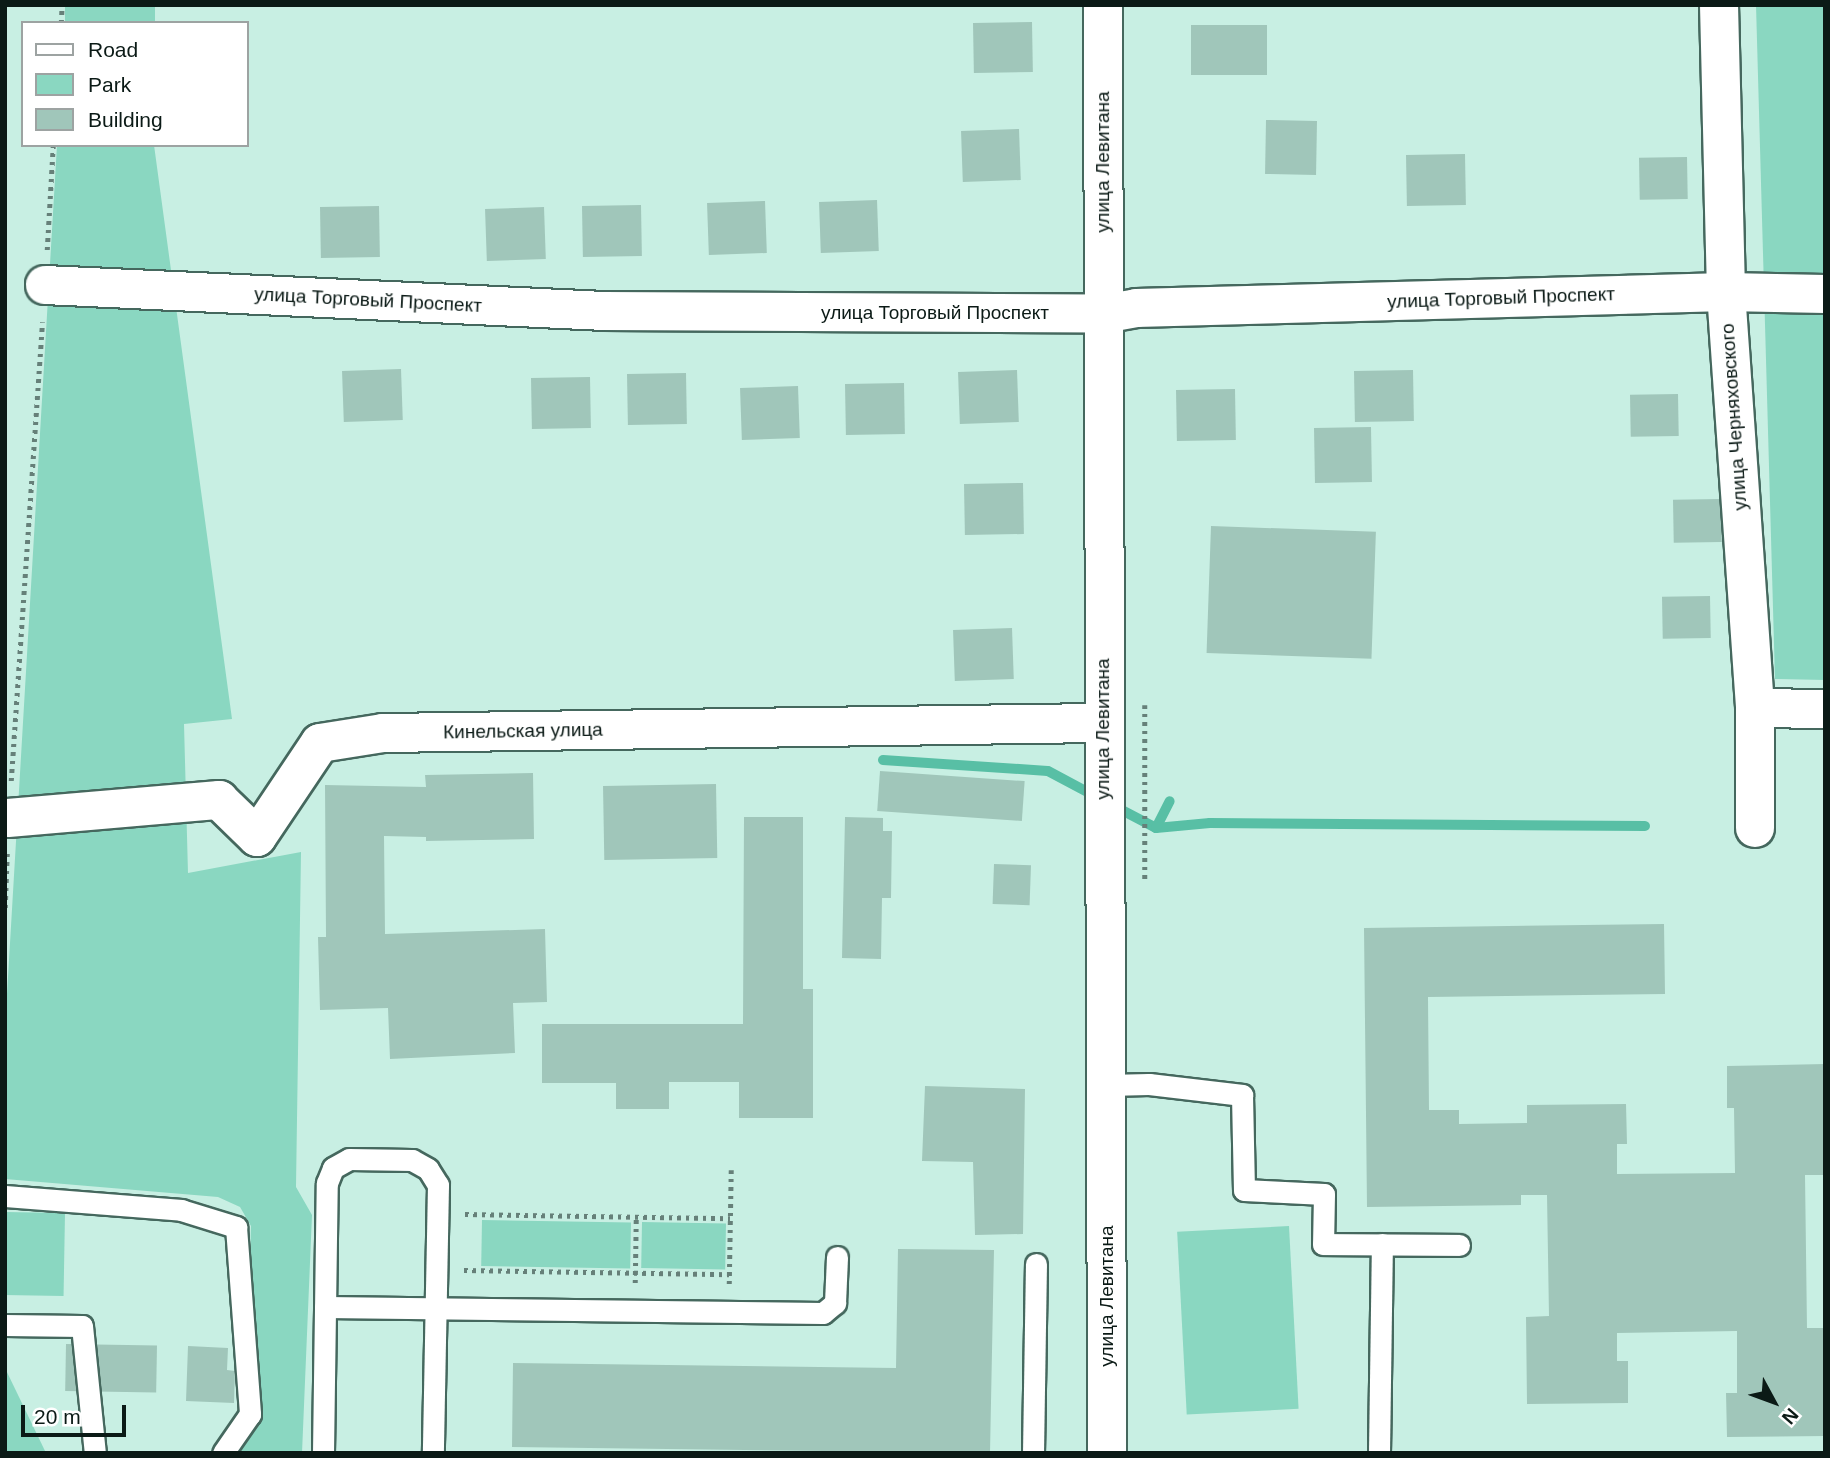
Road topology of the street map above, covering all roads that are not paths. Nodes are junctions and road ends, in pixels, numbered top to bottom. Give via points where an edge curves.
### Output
1 (1103, 5) edge
2 (1719, 5) edge
3 (45, 285) road end
4 (1726, 292) junction
5 (1825, 294) edge
6 (1103, 314) junction
7 (1755, 708) junction
8 (1825, 709) edge
9 (1103, 723) junction
10 (8, 818) road end
11 (1755, 828) dead end
12 (1107, 1085) junction
13 (5, 1196) edge
14 (1382, 1244) junction
15 (1460, 1245) dead end
16 (837, 1257) dead end
17 (1036, 1265) dead end
18 (325, 1307) junction
19 (436, 1309) junction
20 (5, 1325) edge
21 (95, 1453) edge
22 (223, 1453) edge
23 (323, 1453) edge
24 (433, 1453) edge
25 (1033, 1453) edge
26 (1107, 1453) edge
27 (1379, 1453) edge

1 - 6 street, улица Левитана
2 - 4 street, улица Черняховского
3 - 6 street, улица Торговый Проспект via 604,311
4 - 5 street, улица Торговый Проспект
4 - 6 street, улица Торговый Проспект via 1136,308
4 - 7 street, улица Черняховского
6 - 9 street, улица Левитана
7 - 8 street
7 - 11 street, улица Черняховского
9 - 10 street, Кинельская улица via 383,733 320,743 257,837 219,800
9 - 12 street, улица Левитана
12 - 14 lane via 1242,1095 1244,1190 1324,1194 1323,1244
12 - 26 street, улица Левитана
13 - 22 lane via 180,1210 236,1227 250,1414
14 - 15 lane
14 - 27 lane
16 - 19 lane via 836,1296 827,1311
17 - 25 lane
18 - 19 lane
18 - 19 lane via 327,1183 333,1168 349,1159 422,1164 438,1185
18 - 23 lane
19 - 24 lane
20 - 21 lane via 82,1326

